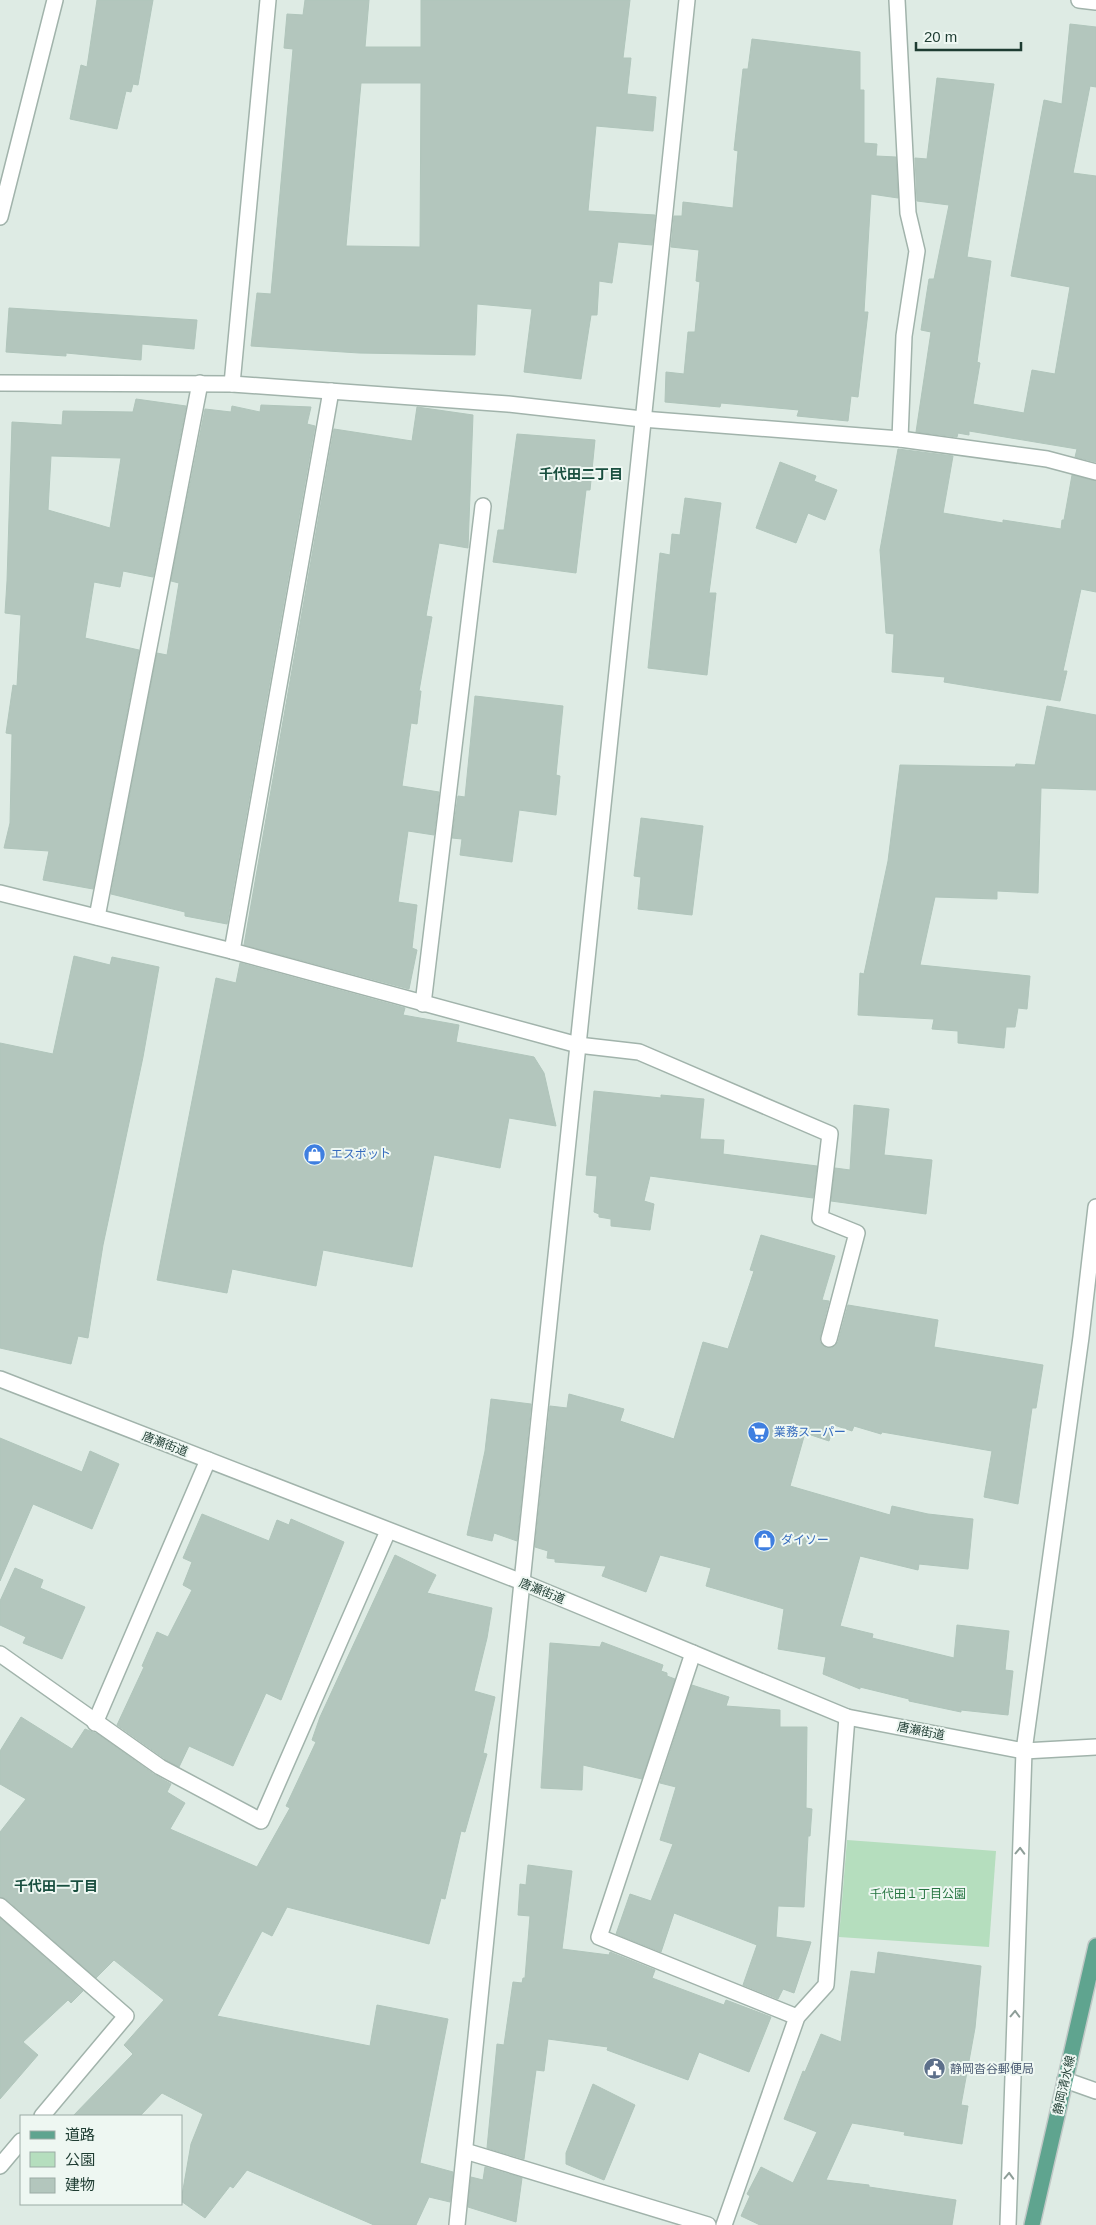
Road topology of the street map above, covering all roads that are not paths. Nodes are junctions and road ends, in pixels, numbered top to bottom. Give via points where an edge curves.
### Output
1 (55, 0) edge
2 (268, 0) edge
3 (687, 0) edge
4 (897, 0) edge
5 (1079, 0) edge
6 (1096, 2) edge
7 (0, 217) edge
8 (0, 383) edge
9 (200, 383) junction
10 (232, 384) junction
11 (331, 391) junction
12 (642, 418) junction
13 (900, 439) junction
14 (1096, 472) edge
15 (483, 506) dead end
16 (0, 893) edge
17 (97, 917) junction
18 (232, 951) junction
19 (423, 1004) junction
20 (578, 1045) junction
21 (1096, 1207) edge
22 (829, 1339) dead end
23 (0, 1379) edge
24 (208, 1460) junction
25 (388, 1531) junction
26 (522, 1582) junction
27 (0, 1654) edge
28 (694, 1654) junction
29 (847, 1717) junction
30 (95, 1723) junction
31 (1096, 1747) edge
32 (1024, 1751) junction
33 (0, 1906) edge
34 (1096, 1946) edge
35 (797, 2017) junction
36 (1065, 2080) junction
37 (1096, 2091) edge
38 (43, 2115) edge
39 (20, 2141) edge
40 (465, 2151) junction
41 (0, 2166) edge
42 (457, 2225) edge
43 (708, 2225) edge
44 (724, 2225) edge
45 (1008, 2225) edge
46 (1032, 2225) edge

1 - 7 street
2 - 10 street
3 - 12 street
4 - 13 street via 908,213 917,251 904,336
5 - 6 street
8 - 9 street
9 - 10 street
9 - 17 street
10 - 11 street
11 - 12 street
11 - 18 street
12 - 13 street
12 - 20 street
13 - 14 street via 1047,459
15 - 19 street
16 - 17 street
17 - 18 street
18 - 19 street
19 - 20 street
20 - 22 street via 639,1052 830,1134 820,1218 857,1233
20 - 26 street
21 - 32 street
23 - 24 street, 唐瀬街道
24 - 25 street, 唐瀬街道
24 - 30 street
25 - 26 street, 唐瀬街道
25 - 30 street via 261,1821 160,1767
26 - 28 street, 唐瀬街道
26 - 40 street
27 - 30 street
28 - 29 street, 唐瀬街道
28 - 35 street via 599,1937
29 - 32 street, 唐瀬街道
29 - 35 street via 826,1985
31 - 32 street, 唐瀬街道
45 -> 32 street
33 - 38 street via 126,2016
34 - 36 main road, 静岡清水線
35 - 44 street
36 - 37 street
36 - 46 main road, 静岡清水線
39 - 41 street
40 - 42 street
40 - 43 street

